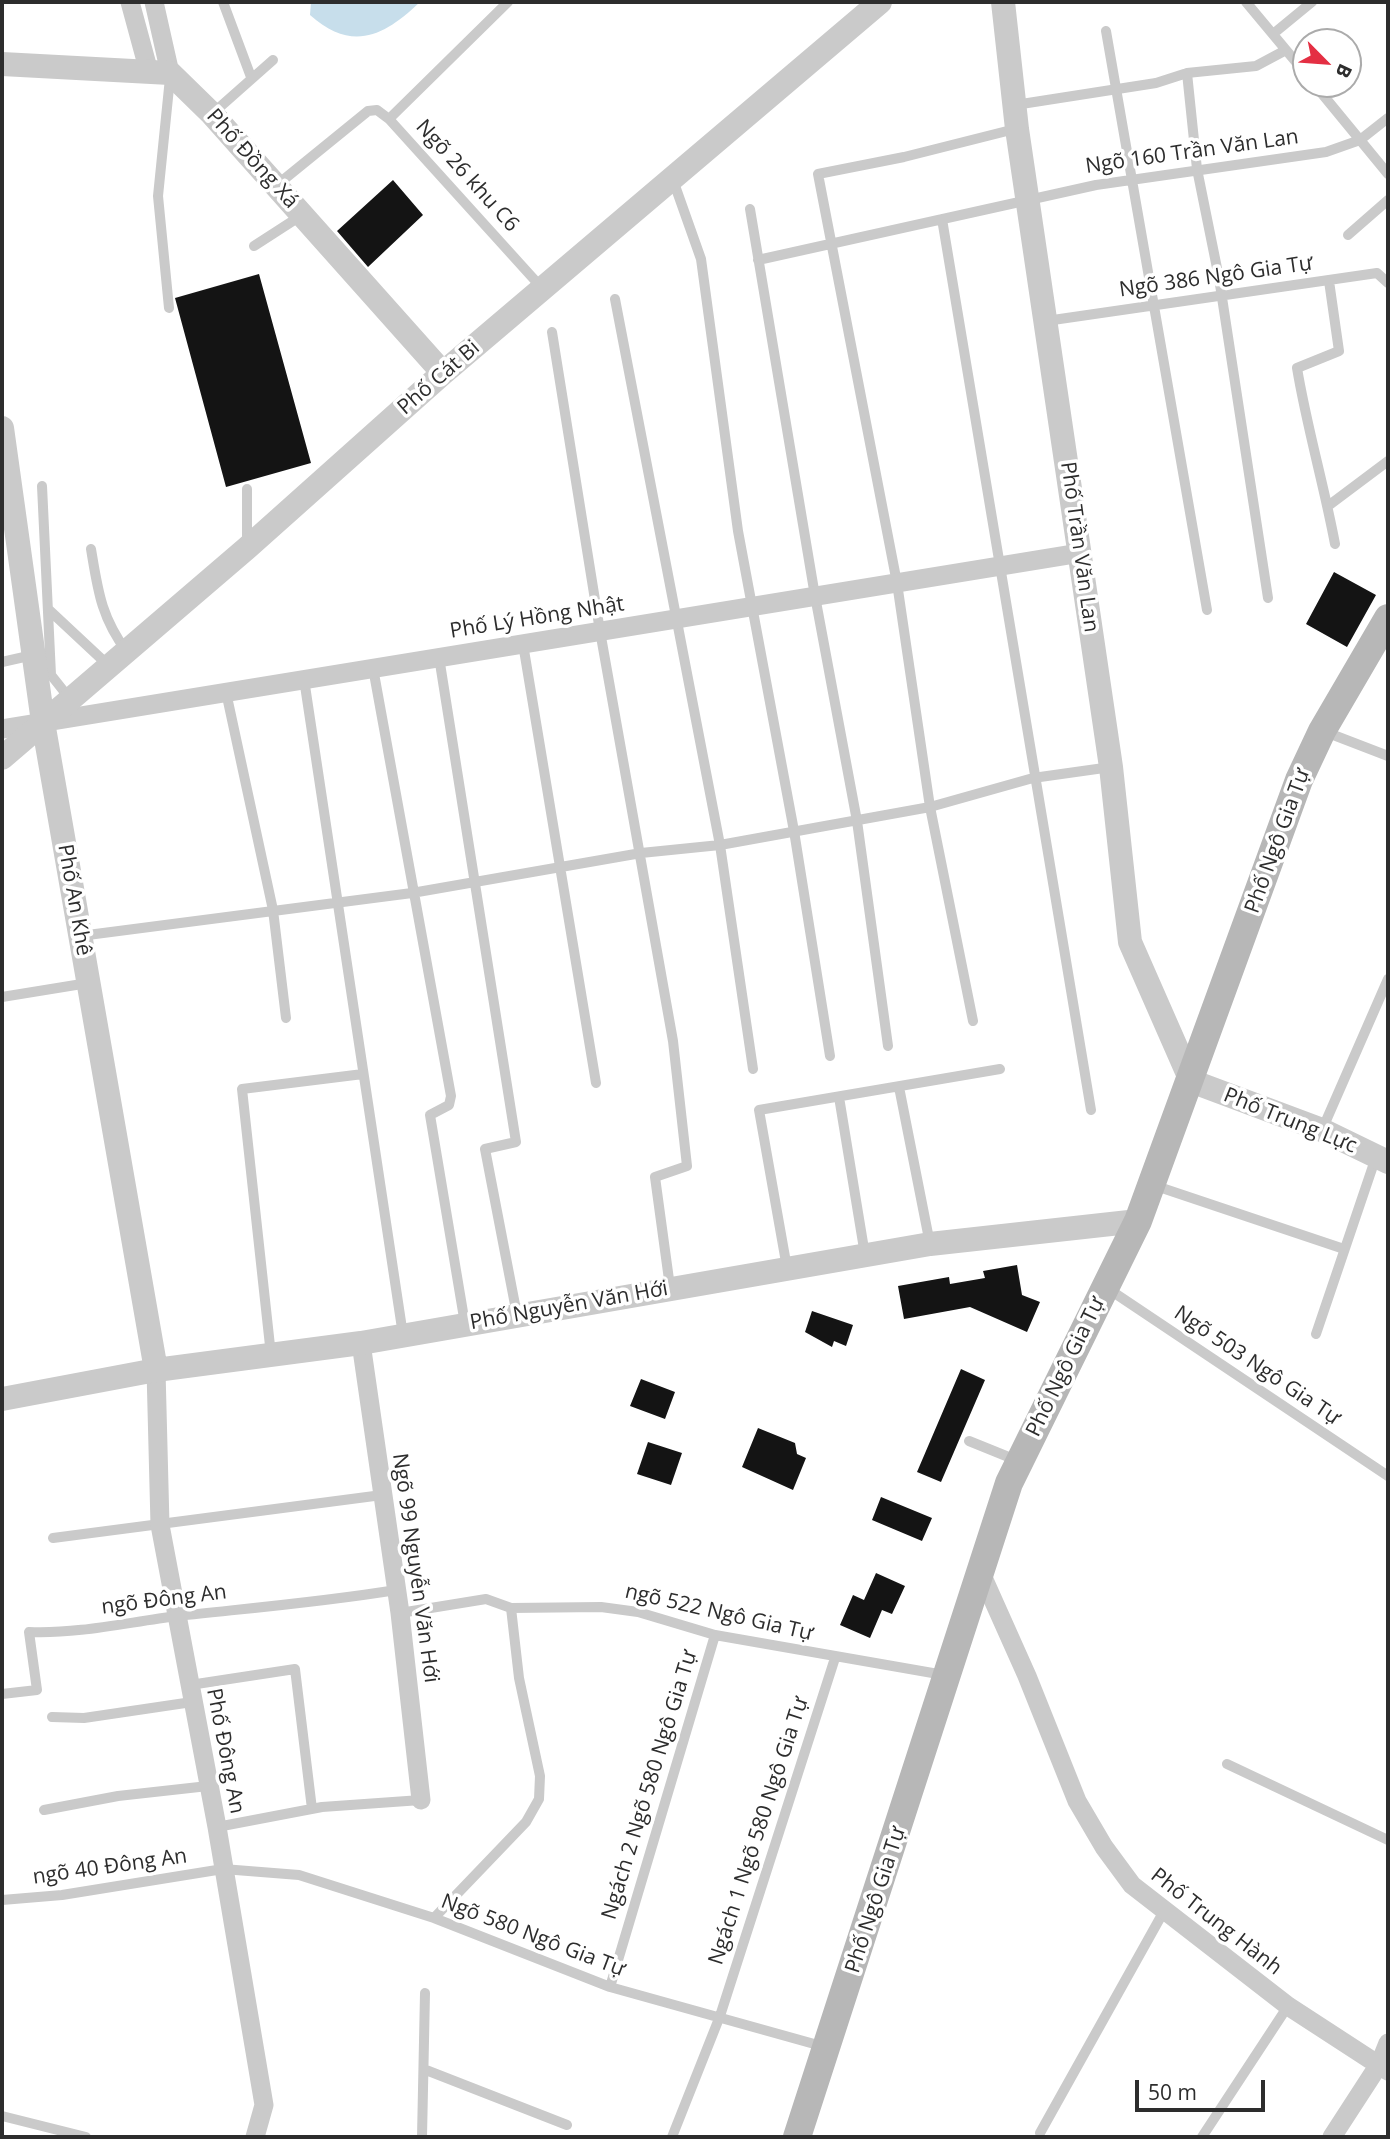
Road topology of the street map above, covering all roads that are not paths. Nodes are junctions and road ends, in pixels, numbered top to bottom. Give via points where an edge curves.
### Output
1 (130, 2) edge
2 (154, 2) edge
3 (223, 2) edge
4 (508, 2) edge
5 (880, 2) edge
6 (1003, 2) edge
7 (1246, 2) edge
8 (1312, 2) edge
9 (1106, 31) dead end
10 (1273, 34) junction
11 (1286, 50) junction
12 (1292, 57) edge
13 (273, 60) dead end
14 (2, 64) edge
15 (160, 73) junction
16 (1187, 73) junction
17 (251, 77) junction
18 (1116, 88) junction
19 (1326, 98) edge
20 (212, 114) junction
21 (1016, 117) junction
22 (1388, 118) edge
23 (389, 120) junction
24 (1360, 140) junction
25 (1197, 169) junction
26 (1388, 174) edge
27 (1131, 178) junction
28 (673, 180) junction
29 (276, 185) junction
30 (1028, 199) junction
31 (1388, 200) edge
32 (750, 209) dead end
33 (303, 215) junction
34 (943, 219) junction
35 (1348, 235) dead end
36 (254, 246) dead end
37 (833, 246) junction
38 (758, 260) junction
39 (1329, 281) junction
40 (1388, 283) edge
41 (544, 290) junction
42 (1222, 295) junction
43 (614, 299) dead end
44 (1154, 306) junction
45 (169, 308) dead end
46 (1045, 321) junction
47 (552, 332) dead end
48 (443, 373) junction
49 (2, 428) edge
50 (4, 458) edge
51 (1388, 461) edge
52 (42, 486) dead end
53 (247, 489) dead end
54 (1328, 506) junction
55 (1335, 544) dead end
56 (247, 548) junction
57 (91, 549) dead end
58 (1080, 553) junction
59 (999, 566) junction
60 (897, 583) junction
61 (815, 596) junction
62 (1268, 598) dead end
63 (750, 607) junction
64 (48, 609) junction
65 (1208, 610) dead end
66 (1388, 618) edge
67 (677, 619) junction
68 (600, 631) junction
69 (523, 644) junction
70 (34, 655) junction
71 (439, 657) junction
72 (119, 660) junction
73 (2, 662) edge
74 (373, 668) junction
75 (304, 679) junction
76 (226, 692) junction
77 (70, 699) junction
78 (43, 722) junction
79 (2, 729) edge
80 (1322, 731) junction
81 (1388, 756) edge
82 (2, 758) edge
83 (1111, 767) junction
84 (1033, 778) junction
85 (930, 807) junction
86 (857, 821) junction
87 (794, 831) junction
88 (720, 845) junction
89 (641, 853) junction
90 (562, 867) junction
91 (473, 881) junction
92 (412, 893) junction
93 (337, 902) junction
94 (272, 910) junction
95 (80, 936) junction
96 (1388, 979) edge
97 (89, 983) junction
98 (2, 997) edge
99 (286, 1018) dead end
100 (973, 1021) dead end
101 (888, 1046) dead end
102 (830, 1056) dead end
103 (753, 1069) dead end
104 (1000, 1069) dead end
105 (363, 1074) junction
106 (1191, 1081) junction
107 (596, 1083) dead end
108 (899, 1087) junction
109 (839, 1097) junction
110 (1091, 1110) dead end
111 (1322, 1130) junction
112 (1382, 1159) edge
113 (1152, 1184) junction
114 (1138, 1221) junction
115 (930, 1244) junction
116 (1344, 1249) junction
117 (865, 1255) junction
118 (787, 1268) junction
119 (1104, 1286) junction
120 (670, 1287) junction
121 (517, 1315) junction
122 (466, 1325) junction
123 (1316, 1334) dead end
124 (403, 1336) junction
125 (361, 1343) junction
126 (271, 1355) junction
127 (156, 1370) junction
128 (2, 1399) edge
129 (968, 1441) dead end
130 (1020, 1462) junction
131 (1388, 1476) edge
132 (382, 1495) junction
133 (160, 1525) junction
134 (53, 1538) dead end
135 (981, 1573) junction
136 (396, 1590) junction
137 (511, 1608) junction
138 (400, 1614) junction
139 (177, 1616) junction
140 (715, 1635) junction
141 (835, 1658) junction
142 (948, 1675) junction
143 (2, 1694) edge
144 (191, 1694) junction
145 (52, 1717) dead end
146 (1227, 1764) dead end
147 (208, 1786) junction
148 (421, 1800) joint
149 (312, 1809) junction
150 (44, 1810) dead end
151 (217, 1827) junction
152 (1388, 1840) edge
153 (223, 1869) junction
154 (2, 1900) edge
155 (1164, 1911) junction
156 (433, 1918) junction
157 (610, 1987) junction
158 (425, 1993) dead end
159 (1288, 2006) junction
160 (720, 2016) junction
161 (1388, 2043) edge
162 (828, 2049) junction
163 (1384, 2067) edge
164 (426, 2070) junction
165 (2, 2116) edge
166 (568, 2125) dead end
167 (1040, 2133) dead end
168 (86, 2137) edge
169 (255, 2137) edge
170 (422, 2137) edge
171 (673, 2137) edge
172 (797, 2137) edge
173 (1202, 2137) edge
174 (1332, 2137) edge

1 - 15 street
2 - 15 street
3 - 17 lane
4 - 23 lane, Ngõ 26 khu C6
5 - 28 street, Phố Cát Bi
6 - 21 street, Phố Trần Văn Lan
7 - 10 lane
8 - 10 lane
9 - 18 lane
10 - 11 lane
11 - 12 lane
11 - 16 lane via 1256,66
13 - 17 lane
14 - 15 street
15 - 20 street, Phố Đồng Xá
15 - 45 lane via 158,196
16 - 18 lane
16 - 25 lane
17 - 20 lane
18 - 21 lane
18 - 27 lane
19 - 24 lane
20 - 29 street, Phố Đồng Xá
21 - 30 street, Phố Trần Văn Lan
21 - 37 lane via 904,157 818,174
22 - 24 lane, Ngõ 160 Trần Văn Lan
23 - 29 lane via 377,110 368,111
23 - 41 lane, Ngõ 26 khu C6
24 - 25 lane, Ngõ 160 Trần Văn Lan via 1326,152
24 - 26 lane
25 - 27 lane, Ngõ 160 Trần Văn Lan
25 - 42 lane
27 - 30 lane, Ngõ 160 Trần Văn Lan
27 - 44 lane
28 - 41 street, Phố Cát Bi
28 - 63 lane via 701,259
29 - 33 street, Phố Đồng Xá
30 - 34 lane, Ngõ 160 Trần Văn Lan
30 - 46 street, Phố Trần Văn Lan
31 - 35 lane
32 - 38 lane
33 - 36 lane
33 - 48 street, Phố Đồng Xá
34 - 37 lane, Ngõ 160 Trần Văn Lan
34 - 59 lane
37 - 38 lane, Ngõ 160 Trần Văn Lan
37 - 60 lane
38 - 61 lane
39 - 40 lane, Ngõ 386 Ngô Gia Tự via 1377,273
39 - 42 lane, Ngõ 386 Ngô Gia Tự
39 - 54 lane via 1339,351 1297,368
41 - 48 street, Phố Cát Bi
42 - 44 lane, Ngõ 386 Ngô Gia Tự
42 - 62 lane
43 - 67 lane
44 - 46 lane, Ngõ 386 Ngô Gia Tự
44 - 65 lane
46 - 58 street, Phố Trần Văn Lan
47 - 68 lane
48 - 56 street, Phố Cát Bi
49 - 50 street, Phố An Khê
50 - 70 street, Phố An Khê
51 - 54 lane
52 - 64 lane
53 - 56 lane
54 - 55 lane
56 - 72 street, Phố Cát Bi
57 - 72 lane via 101,607
58 - 59 street, Phố Lý Hồng Nhật
58 - 83 street, Phố Trần Văn Lan
59 - 60 street, Phố Lý Hồng Nhật
59 - 84 lane
60 - 61 street, Phố Lý Hồng Nhật
60 - 85 lane
61 - 63 street, Phố Lý Hồng Nhật
61 - 86 lane
63 - 67 street, Phố Lý Hồng Nhật
63 - 87 lane
64 - 72 lane
64 - 77 lane via 51,675
66 - 80 main road, Phố Ngô Gia Tự
67 - 68 street, Phố Lý Hồng Nhật
67 - 88 lane
68 - 69 street, Phố Lý Hồng Nhật
68 - 89 lane
69 - 71 street, Phố Lý Hồng Nhật
69 - 90 lane
70 - 73 lane
70 - 78 street, Phố An Khê
71 - 74 street, Phố Lý Hồng Nhật
71 - 91 lane
72 - 77 street, Phố Cát Bi
74 - 75 street, Phố Lý Hồng Nhật
74 - 92 lane
75 - 76 street, Phố Lý Hồng Nhật
75 - 93 lane
76 - 78 street, Phố Lý Hồng Nhật
76 - 94 lane
77 - 78 street, Phố Cát Bi
78 - 79 street, Phố Lý Hồng Nhật
78 - 82 street, Phố Cát Bi
78 - 95 street, Phố An Khê
80 - 81 lane
80 - 106 main road, Phố Ngô Gia Tự via 1299,780
83 - 84 lane
83 - 106 street, Phố Trần Văn Lan via 1130,942
84 - 85 lane
84 - 110 lane
85 - 86 lane
85 - 100 lane
86 - 87 lane
86 - 101 lane
87 - 88 lane
87 - 102 lane
88 - 89 lane
88 - 103 lane
89 - 90 lane
89 - 120 lane via 673,1041 687,1166 655,1177
90 - 91 lane
90 - 107 lane
91 - 92 lane
91 - 121 lane via 516,1142 485,1149
92 - 93 lane
92 - 122 lane via 450,1096 449,1105 430,1115
93 - 94 lane
93 - 105 lane
94 - 95 lane
94 - 99 lane
95 - 97 street, Phố An Khê
96 - 111 lane
97 - 98 lane
97 - 127 street, Phố An Khê
104 - 108 lane
105 - 124 lane
105 - 126 lane via 242,1089
106 - 111 street, Phố Trung Lực
106 - 113 main road, Phố Ngô Gia Tự
108 - 109 lane
108 - 115 lane
109 - 117 lane
109 - 118 lane via 759,1110
111 - 112 street, Phố Trung Lực
112 - 116 lane
113 - 114 main road, Phố Ngô Gia Tự
113 - 116 lane
114 - 115 street, Phố Nguyễn Văn Hới
114 - 119 main road, Phố Ngô Gia Tự
115 - 117 street, Phố Nguyễn Văn Hới
116 - 123 lane
117 - 118 street, Phố Nguyễn Văn Hới
118 - 120 street, Phố Nguyễn Văn Hới
119 - 130 main road, Phố Ngô Gia Tự
119 - 131 lane, Ngõ 503 Ngô Gia Tự
120 - 121 street, Phố Nguyễn Văn Hới
121 - 122 street, Phố Nguyễn Văn Hới
122 - 124 street, Phố Nguyễn Văn Hới
124 - 125 street, Phố Nguyễn Văn Hới
125 - 126 street, Phố Nguyễn Văn Hới
125 - 132 street, Ngõ 99 Nguyễn Văn Hới
126 - 127 street, Phố Nguyễn Văn Hới
127 - 128 street, Phố Nguyễn Văn Hới
127 - 133 street, Phố Đông An
129 - 130 lane
130 - 135 main road, Phố Ngô Gia Tự
132 - 133 lane
132 - 136 street, Ngõ 99 Nguyễn Văn Hới
133 - 134 lane
133 - 139 street, Phố Đông An
135 - 142 main road, Phố Ngô Gia Tự
135 - 155 street, Phố Trung Hành via 1077,1801 1132,1885
136 - 138 street, Ngõ 99 Nguyễn Văn Hới
136 - 139 lane, ngõ Đông An
137 - 138 lane, ngõ 522 Ngô Gia Tự via 486,1599
137 - 140 lane, ngõ 522 Ngô Gia Tự via 601,1607 638,1612
137 - 156 lane via 519,1678 540,1776 539,1799 526,1822
138 - 148 street, Ngõ 99 Nguyễn Văn Hới
139 - 143 lane, ngõ Đông An via 62,1633 29,1632 37,1690
139 - 144 street, Phố Đông An
140 - 141 lane, ngõ 522 Ngô Gia Tự
140 - 157 lane, Ngách 2 Ngõ 580 Ngô Gia Tự
141 - 142 lane, ngõ 522 Ngô Gia Tự
141 - 160 lane, Ngách 1 Ngõ 580 Ngô Gia Tự
142 - 162 main road, Phố Ngô Gia Tự
144 - 145 lane via 84,1718
144 - 147 street, Phố Đông An
144 - 149 lane via 295,1669
146 - 152 lane
147 - 150 lane
147 - 151 street, Phố Đông An
148 - 149 lane
149 - 151 lane
151 - 153 street, Phố Đông An
153 - 154 lane, ngõ 40 Đông An
153 - 156 lane, Ngõ 580 Ngô Gia Tự via 299,1875
153 - 169 street, Phố Đông An via 264,2105
155 - 159 street, Phố Trung Hành
155 - 167 lane
156 - 157 lane, Ngõ 580 Ngô Gia Tự
157 - 160 lane, Ngõ 580 Ngô Gia Tự
158 - 164 lane
159 - 163 street, Phố Trung Hành
159 - 173 lane
160 - 162 lane, Ngõ 580 Ngô Gia Tự
160 - 171 lane, Ngách 1 Ngõ 580 Ngô Gia Tự
161 - 163 street
162 - 172 main road, Phố Ngô Gia Tự
163 - 174 street
164 - 166 lane
164 - 170 lane
165 - 168 lane

